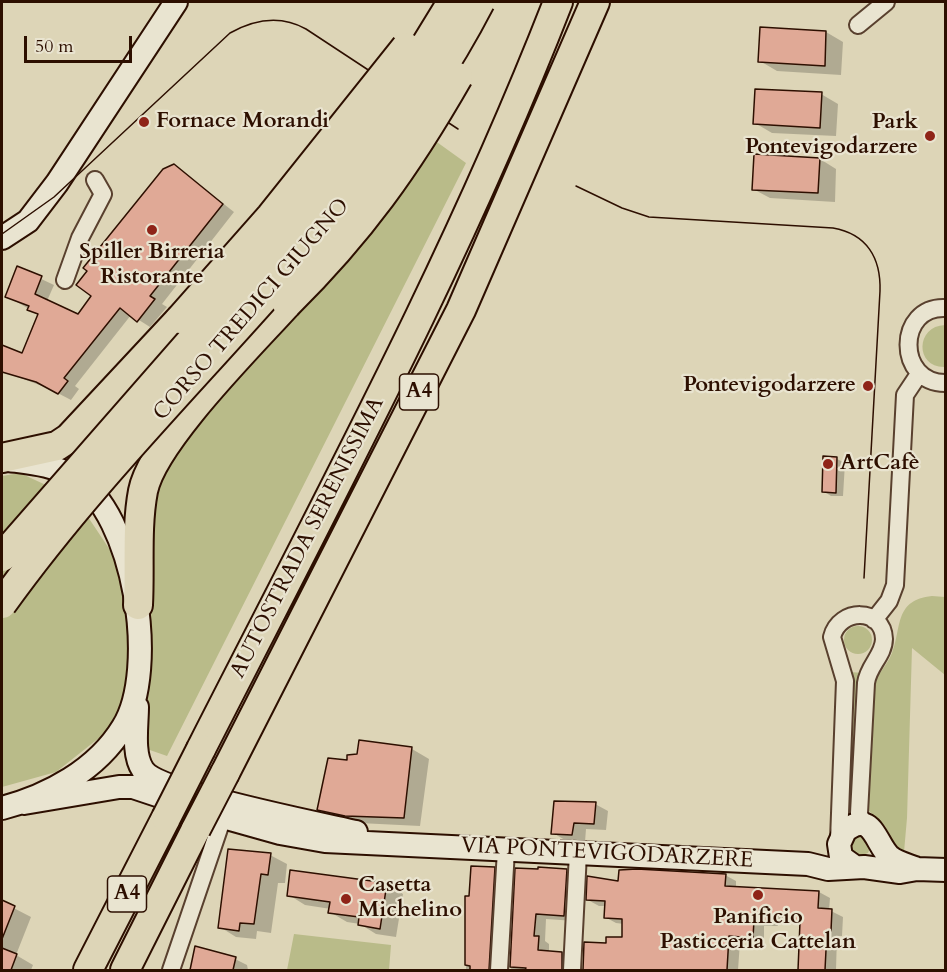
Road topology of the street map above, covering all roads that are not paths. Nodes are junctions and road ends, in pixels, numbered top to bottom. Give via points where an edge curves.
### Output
1 (176, 2) edge
2 (439, 2) edge
3 (452, 2) edge
4 (480, 2) edge
5 (496, 2) edge
6 (558, 2) edge
7 (595, 2) edge
8 (886, 2) edge
9 (858, 25) dead end
10 (95, 180) dead end
11 (2, 238) edge
12 (65, 280) dead end
13 (945, 308) edge
14 (919, 374) junction
15 (945, 383) edge
16 (2, 458) edge
17 (2, 556) edge
18 (2, 604) edge
19 (138, 605) junction
20 (874, 620) junction
21 (840, 658) junction
22 (877, 658) junction
23 (137, 696) junction
24 (24, 803) junction
25 (2, 808) edge
26 (223, 818) junction
27 (875, 836) junction
28 (839, 842) junction
29 (406, 844) junction
30 (506, 850) junction
31 (578, 853) junction
32 (808, 864) junction
33 (860, 867) junction
34 (917, 869) junction
35 (945, 870) edge
36 (88, 970) edge
37 (125, 970) edge
38 (171, 970) edge
39 (499, 970) edge
40 (572, 970) edge

1 - 11 main road via 57,183 28,221
2 - 16 highway, bridge via 313,164 180,318 69,438 57,446
3 - 17 highway, CORSO TREDICI GIUGNO, bridge via 404,82 338,173
4 - 18 highway, CORSO TREDICI GIUGNO, bridge via 440,73 352,196 76,510
5 - 19 highway, bridge via 460,74 395,181 330,262 287,304 201,402 151,466 143,490
6 - 36 highway, AUTOSTRADA SERENISSIMA / A4, bridge via 428,302
7 - 37 highway, AUTOSTRADA SERENISSIMA / A4, bridge via 461,310
8 - 9 street
10 - 12 street via 103,194 80,238
13 - 14 street via 928,311 910,328 907,352
14 - 15 street
14 - 20 street via 905,395 895,585 889,601
16 - 19 main road, VIA PONTEVIGODARZERE via 49,466 75,477 99,499 116,526
19 - 23 main road, VIA PONTEVIGODARZERE
20 - 21 street via 860,614 840,621 832,643
20 - 22 street via 884,638
21 - 22 street via 855,666
21 - 28 street via 845,681
22 - 27 street via 867,676 859,809 861,820
23 - 24 main road via 123,728 92,764
23 - 29 main road, VIA PONTEVIGODARZERE via 139,760 151,778 231,803
24 - 25 main road
24 - 26 main road, VIA PONTEVIGODARZERE via 133,787
26 - 29 main road, VIA PONTEVIGODARZERE via 326,841
26 - 38 street
27 - 28 main road, VIA PONTEVIGODARZERE via 854,826 845,831
27 - 33 main road via 878,857
27 - 34 main road, VIA PONTEVIGODARZERE via 892,859
28 - 32 main road, VIA PONTEVIGODARZERE via 831,856
28 - 33 main road via 841,857
29 - 30 main road, VIA PONTEVIGODARZERE
30 - 31 main road, VIA PONTEVIGODARZERE
30 - 39 street
31 - 32 main road, VIA PONTEVIGODARZERE
31 - 40 street
32 - 33 main road, VIA PONTEVIGODARZERE via 821,869
33 - 34 main road, VIA PONTEVIGODARZERE via 900,872
34 - 35 main road, VIA PONTEVIGODARZERE

